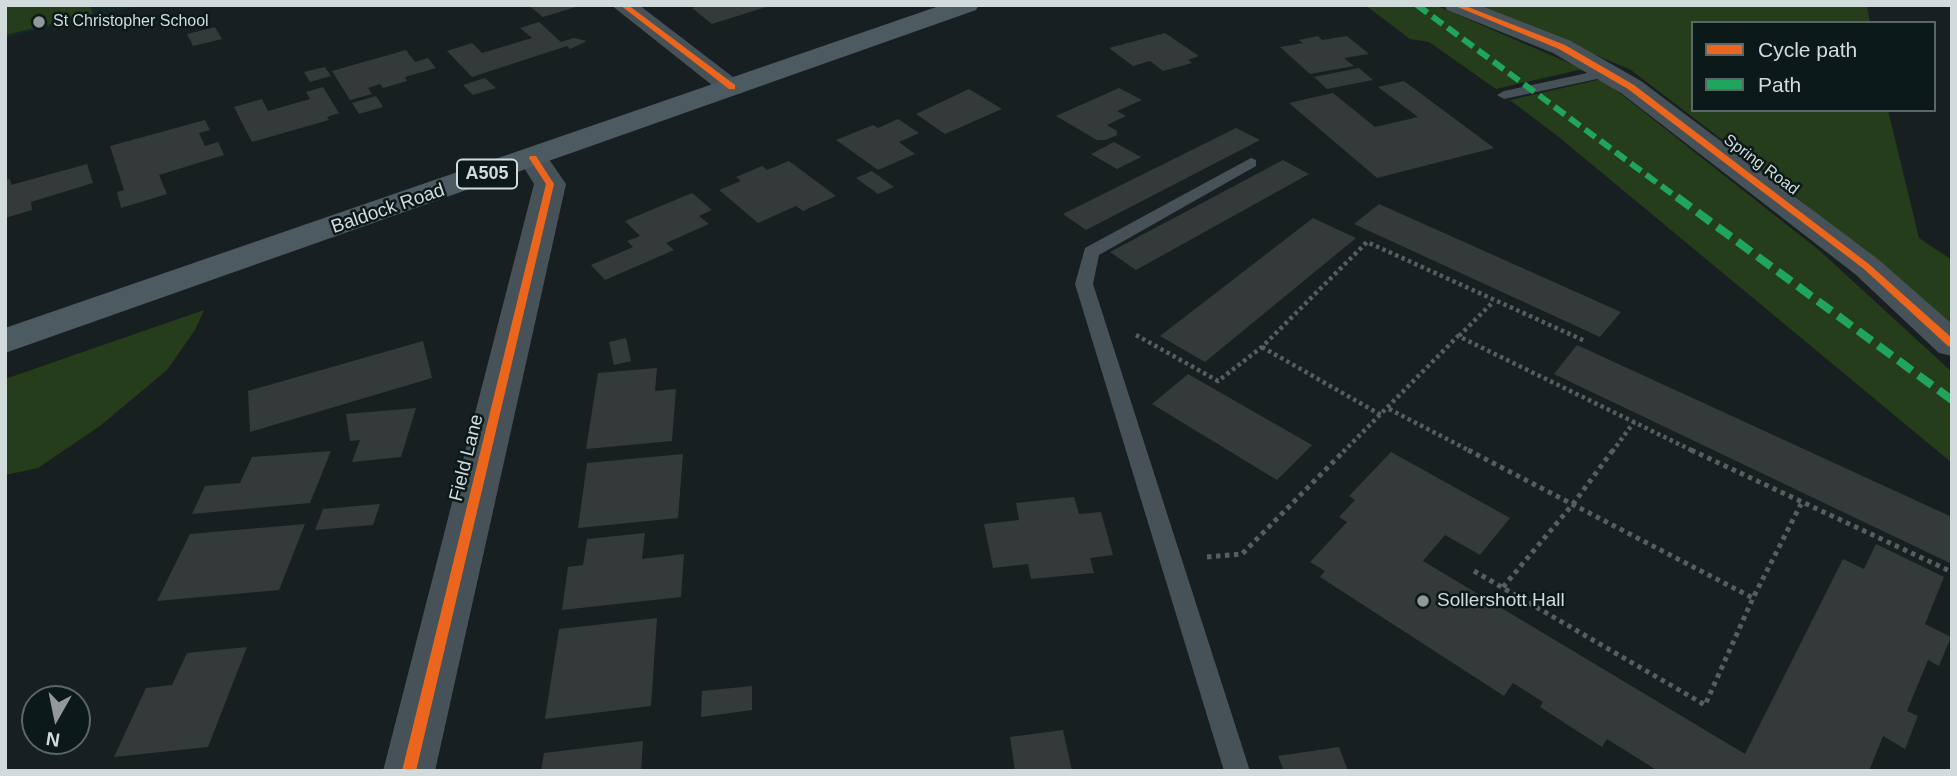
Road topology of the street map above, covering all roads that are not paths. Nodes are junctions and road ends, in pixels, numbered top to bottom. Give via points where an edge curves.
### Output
1 (623, 5) edge
2 (967, 5) edge
3 (1456, 5) edge
4 (1606, 73) junction
5 (732, 87) junction
6 (1504, 95) dead end
7 (533, 159) junction
8 (1251, 163) dead end
9 (5, 341) edge
10 (1952, 344) edge
11 (410, 771) edge
12 (1237, 771) edge

1 - 5 street
2 - 5 main road, Baldock Road / A505
3 - 4 street, Spring Road via 1562,47
4 - 6 lane
4 - 10 street, Spring Road via 1782,200 1867,267
5 - 7 main road, Baldock Road / A505
7 - 9 main road, Baldock Road / A505
7 - 11 street, Field Lane via 551,184
8 - 12 lane via 1091,252 1084,284

